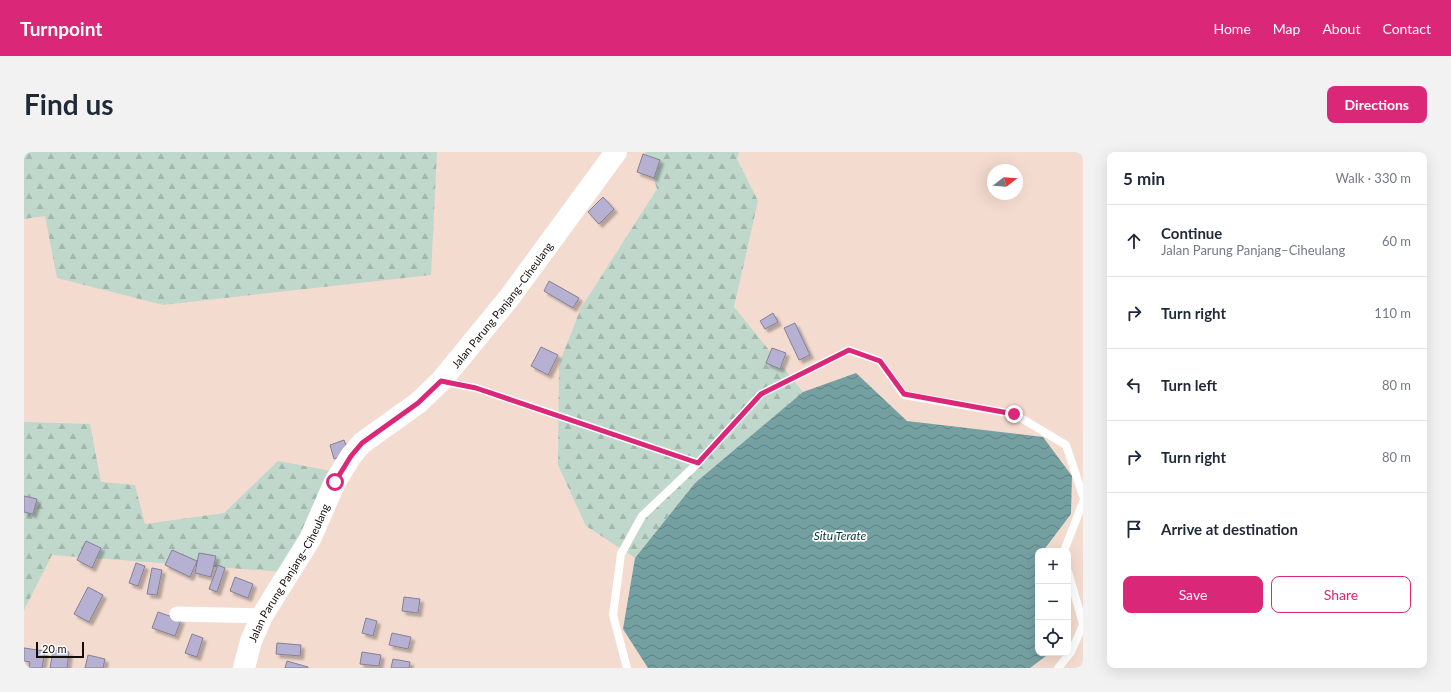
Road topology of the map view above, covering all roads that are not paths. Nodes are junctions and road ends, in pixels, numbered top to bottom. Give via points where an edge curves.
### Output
1 (616, 152) edge
2 (441, 381) junction
3 (698, 463) junction
4 (1083, 496) edge
5 (1083, 502) edge
6 (1065, 548) edge
7 (1071, 582) edge
8 (176, 614) dead end
9 (262, 616) junction
10 (1083, 624) edge
11 (244, 668) edge
12 (626, 668) edge
13 (1058, 668) edge

1 - 2 street, Jalan Parung Panjang–Ciheulang via 509,298
2 - 3 lane via 476,388
2 - 9 street, Jalan Parung Panjang–Ciheulang via 418,403 362,443 351,456 335,482 310,539
3 - 4 lane via 761,394 849,350 880,361 904,394 1014,414 1066,445
3 - 12 lane via 642,516 621,554 613,615
5 - 6 lane
7 - 10 lane
8 - 9 street
9 - 11 street, Jalan Parung Panjang–Ciheulang via 251,641
10 - 13 lane via 1071,652

